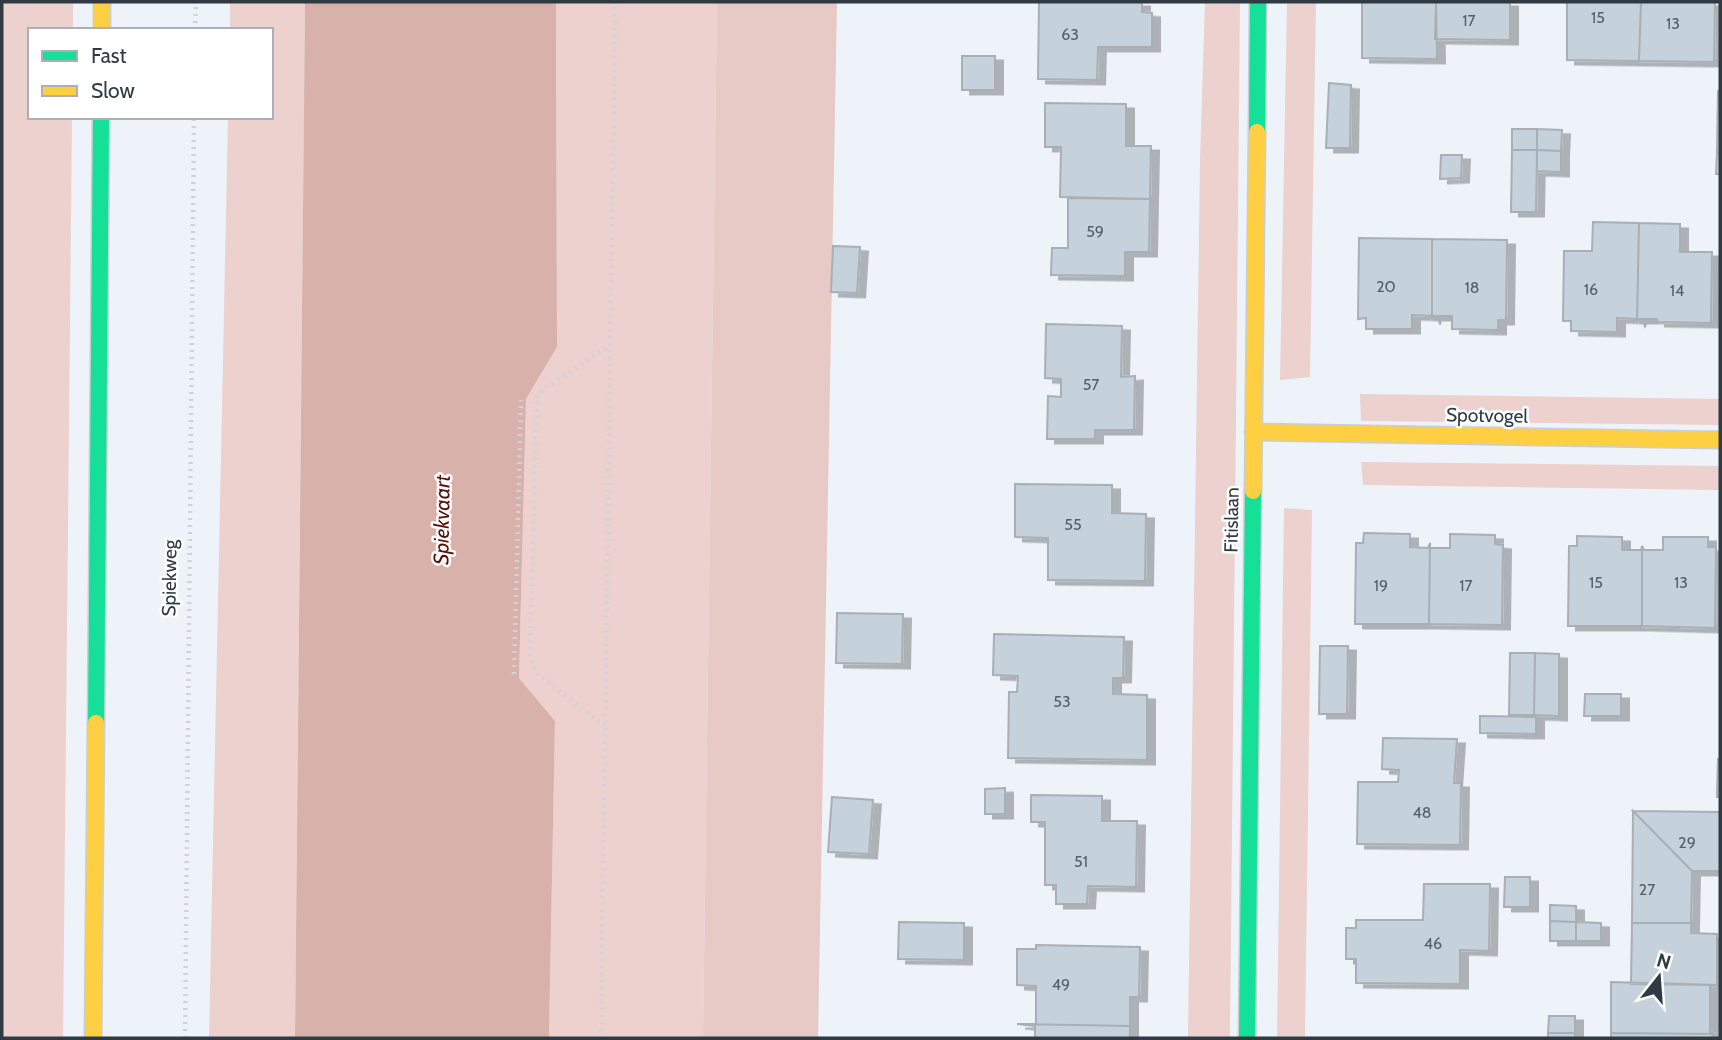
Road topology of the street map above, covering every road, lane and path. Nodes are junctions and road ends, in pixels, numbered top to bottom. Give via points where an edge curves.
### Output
1 (102, 2) edge
2 (196, 2) edge
3 (615, 2) edge
4 (1258, 2) edge
5 (102, 28) edge
6 (195, 28) edge
7 (101, 119) edge
8 (194, 119) edge
9 (610, 345) junction
10 (520, 400) dead end
11 (1253, 432) junction
12 (1720, 440) edge
13 (514, 674) dead end
14 (605, 726) junction
15 (93, 1038) edge
16 (185, 1038) edge
17 (601, 1038) edge
18 (1247, 1038) edge

1 - 5 street
2 - 6 path
3 - 9 path
4 - 11 street, Fitislaan
7 - 15 street
8 - 16 path, Spiekweg
9 - 14 path
9 - 14 path via 537,394 530,657 536,673
10 - 13 path
11 - 12 street, Spotvogel
11 - 18 street, Fitislaan
14 - 17 path

